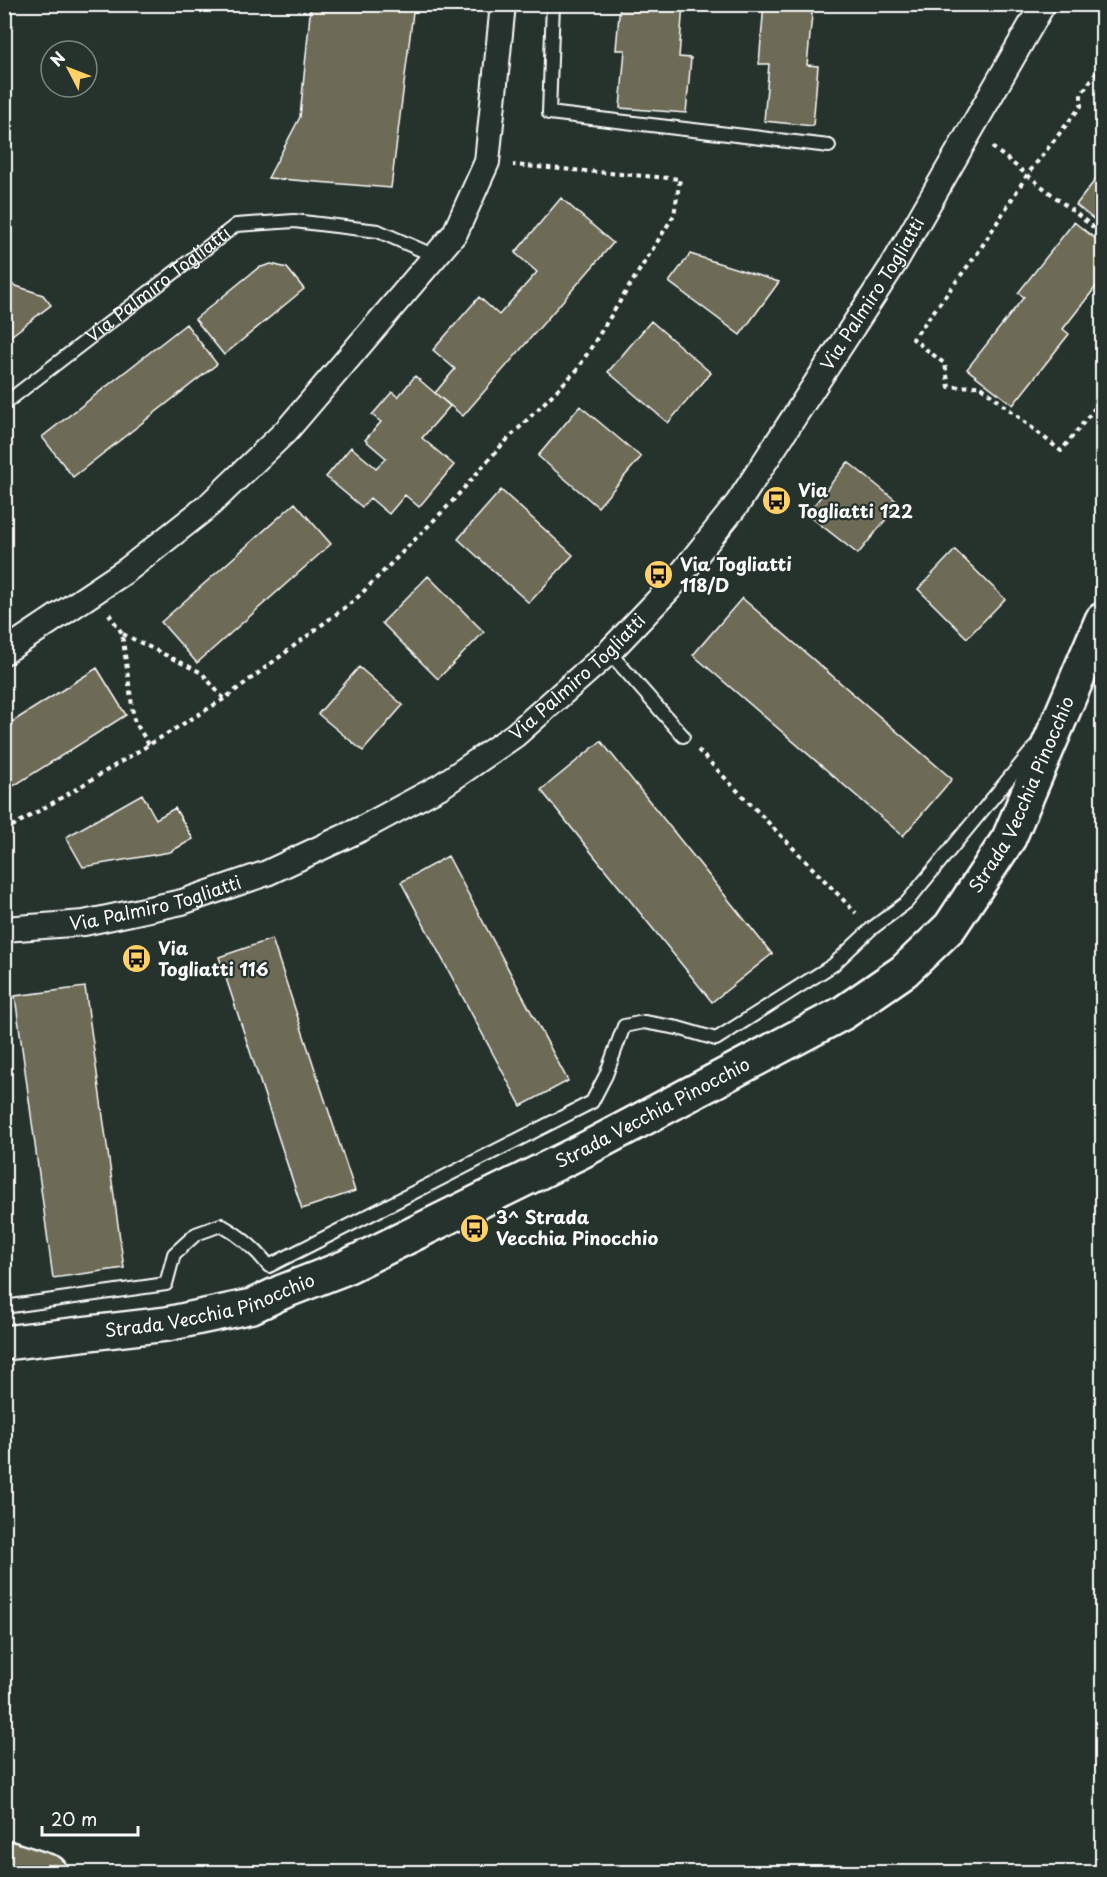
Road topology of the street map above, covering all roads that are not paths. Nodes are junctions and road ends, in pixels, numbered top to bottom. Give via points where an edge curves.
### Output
1 (503, 4) edge
2 (553, 4) edge
3 (1043, 4) edge
4 (829, 146) dead end
5 (435, 256) junction
6 (4, 404) edge
7 (1102, 620) edge
8 (4, 652) edge
9 (609, 652) junction
10 (1062, 715) junction
11 (683, 736) road end
12 (4, 929) edge
13 (276, 1279) junction
14 (4, 1306) edge
15 (4, 1343) edge
16 (4, 1857) edge
17 (50, 1872) edge

1 - 5 street via 487,162 455,233
2 - 4 lane via 549,113
3 - 9 street, Via Palmiro Togliatti via 895,262 738,503 670,588
5 - 6 lane, Via Palmiro Togliatti via 378,231 294,221 236,225
5 - 8 street via 287,430 208,506 127,570
7 - 10 street, Strada Vecchia Pinocchio
9 - 11 lane
9 - 12 street, Via Palmiro Togliatti via 515,735 441,786 267,873 182,902 84,923
10 - 13 street, Strada Vecchia Pinocchio via 1009,838 950,927 904,971 843,1013 593,1145 344,1268
10 - 13 lane via 907,902 833,965 716,1040 644,1022 624,1026 592,1102
13 - 14 lane via 256,1250 221,1225 196,1234 174,1254 165,1284
13 - 15 street, Strada Vecchia Pinocchio via 252,1306 167,1324
16 - 17 highway

